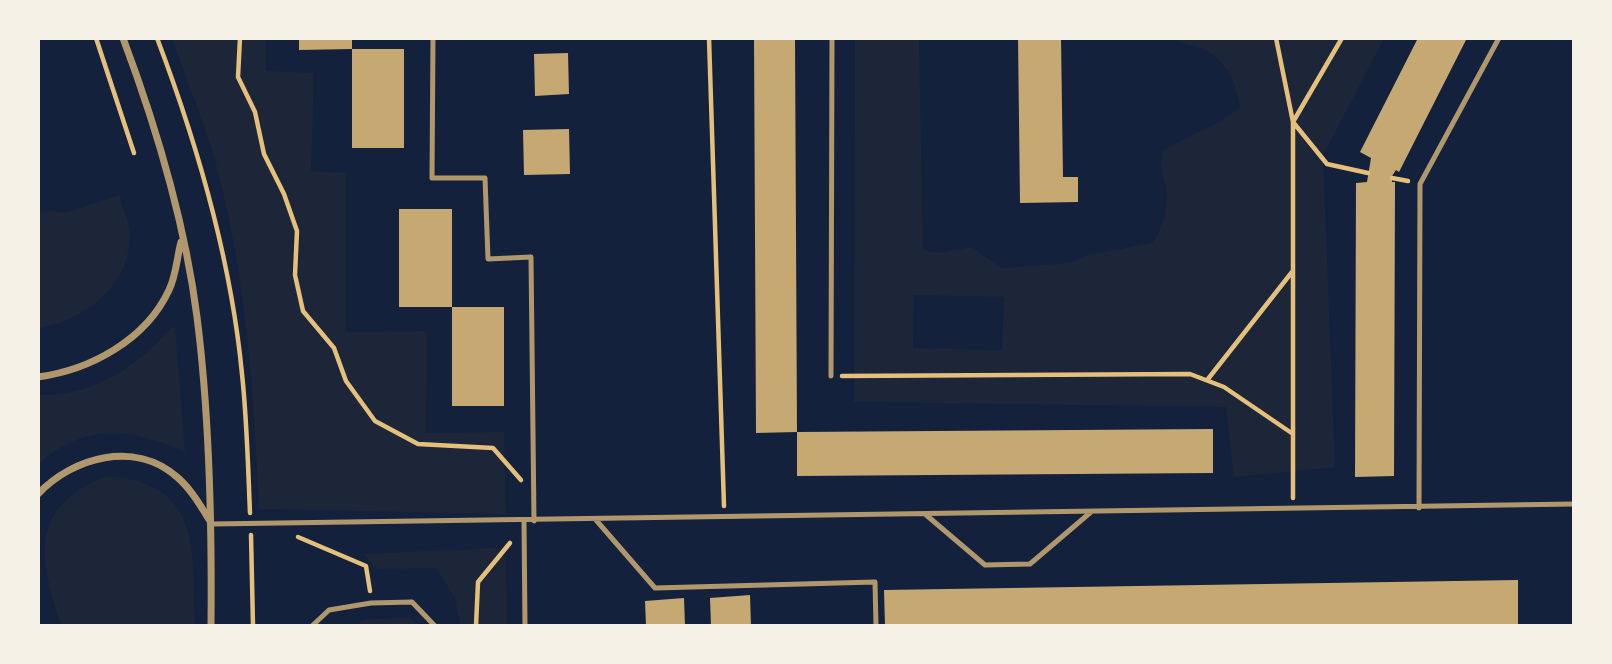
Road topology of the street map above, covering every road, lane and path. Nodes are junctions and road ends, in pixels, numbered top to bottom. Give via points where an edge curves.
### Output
1 (96, 38) edge
2 (122, 38) edge
3 (157, 38) edge
4 (240, 38) edge
5 (433, 38) edge
6 (709, 38) edge
7 (832, 38) edge
8 (1276, 38) edge
9 (1342, 38) edge
10 (1499, 38) edge
11 (1293, 122) junction
12 (134, 153) dead end
13 (1368, 173) dead end
14 (181, 239) junction
15 (1293, 271) junction
16 (831, 376) joint
17 (38, 377) edge
18 (1208, 379) junction
19 (1293, 434) junction
20 (38, 494) edge
21 (535, 497) junction
22 (1573, 504) edge
23 (1419, 508) junction
24 (1293, 509) junction
25 (1091, 512) junction
26 (925, 514) junction
27 (724, 517) junction
28 (596, 520) junction
29 (524, 521) junction
30 (534, 521) junction
31 (212, 524) junction
32 (268, 524) junction
33 (251, 525) junction
34 (502, 554) dead end
35 (372, 603) junction
36 (211, 625) edge
37 (253, 625) edge
38 (312, 625) edge
39 (435, 625) edge
40 (476, 625) edge
41 (525, 625) edge
42 (876, 625) edge

1 - 12 path
2 - 14 street via 158,146
3 - 33 path via 207,185 223,254 242,373
4 - 21 path via 238,77 297,231 295,275 303,311 334,348 346,381 375,421 418,444 493,447
5 - 21 lane via 432,178 485,178 488,259 531,257
6 - 27 path
7 - 16 lane
8 - 11 path
9 - 11 path
10 - 23 lane via 1420,184
11 - 13 path via 1327,164
11 - 15 path
14 - 17 street via 170,289 130,338 96,362 64,374
14 - 31 street via 199,338
15 - 18 path
15 - 19 path
16 - 18 path via 1190,374
18 - 19 path
19 - 24 path
20 - 31 street via 68,468 104,456 141,458 175,475
21 - 30 lane
22 - 23 lane
23 - 24 lane
24 - 25 lane
25 - 26 lane
25 - 26 lane via 1030,564 985,565
26 - 27 lane
27 - 28 lane
28 - 30 lane
28 - 42 lane via 655,588 875,582
29 - 30 lane
29 - 32 lane
29 - 41 lane
31 - 33 lane
31 - 36 street
32 - 33 lane
32 - 35 path via 366,566
33 - 37 path
34 - 40 path via 478,582
35 - 38 lane via 329,610
35 - 39 lane via 412,602

